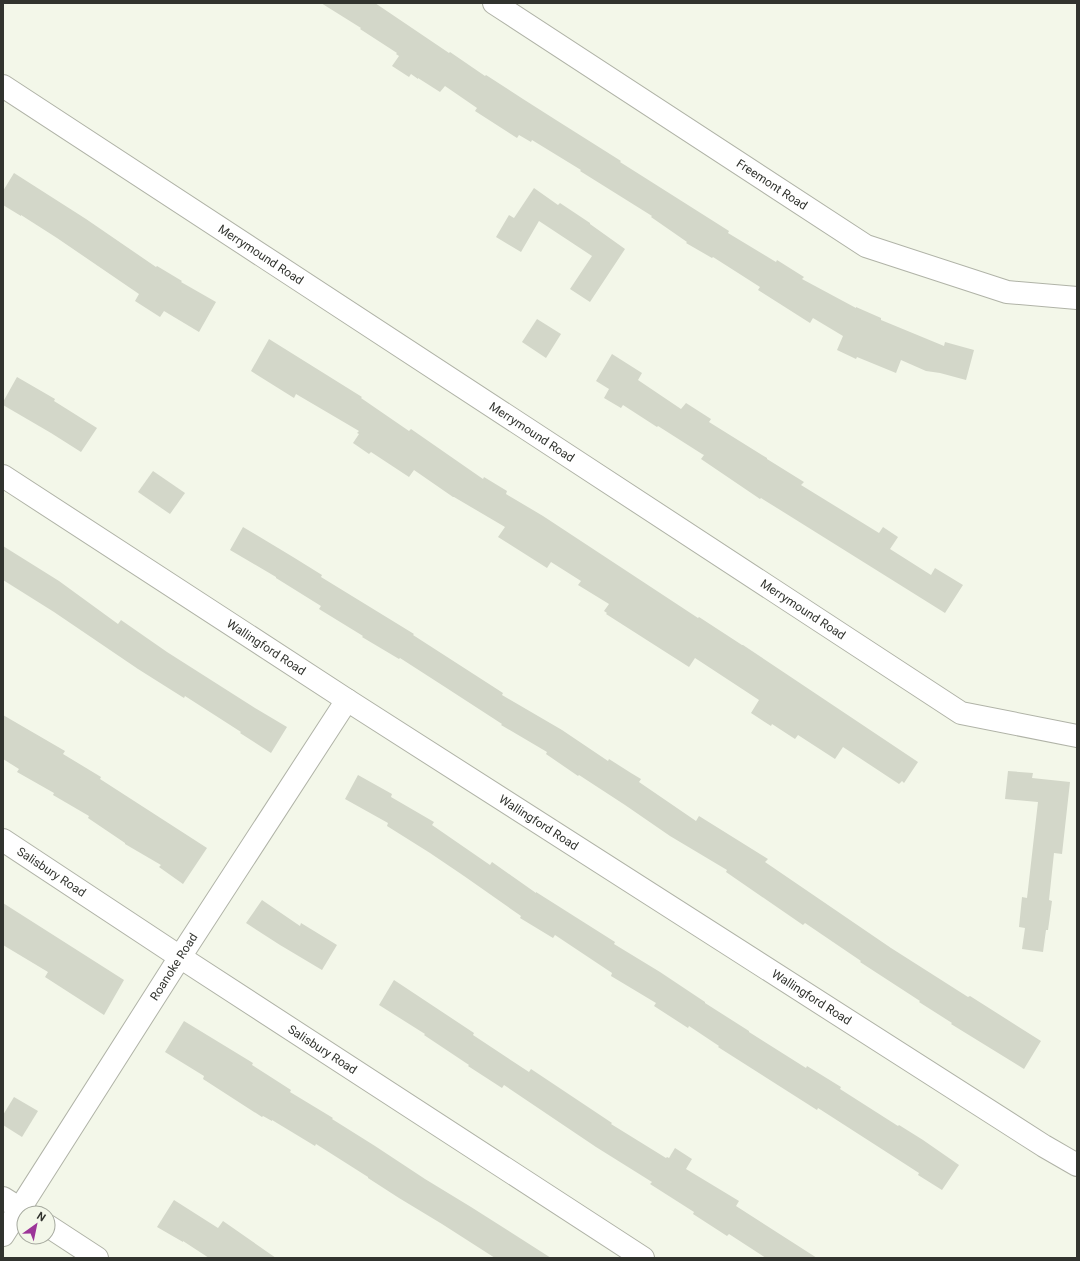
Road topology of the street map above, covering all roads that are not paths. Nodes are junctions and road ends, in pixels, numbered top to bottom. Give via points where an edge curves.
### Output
1 (494, 3) edge
2 (3, 86) edge
3 (1077, 298) edge
4 (3, 476) edge
5 (347, 700) junction
6 (1077, 736) edge
7 (3, 840) edge
8 (180, 957) junction
9 (1077, 1165) edge
10 (17, 1205) edge
11 (16, 1206) edge
12 (56, 1231) edge
13 (3, 1235) edge
14 (97, 1258) edge
15 (643, 1258) edge

1 - 3 street, Freemont Road via 866,246 1007,292
2 - 6 street, Merrymound Road via 961,713
4 - 5 street, Wallingford Road
5 - 8 street, Roanoke Road
5 - 9 street, Wallingford Road
7 - 8 street, Salisbury Road
8 - 10 street, Roanoke Road
8 - 15 street, Salisbury Road
11 - 13 street, Roanoke Road
12 - 14 street

